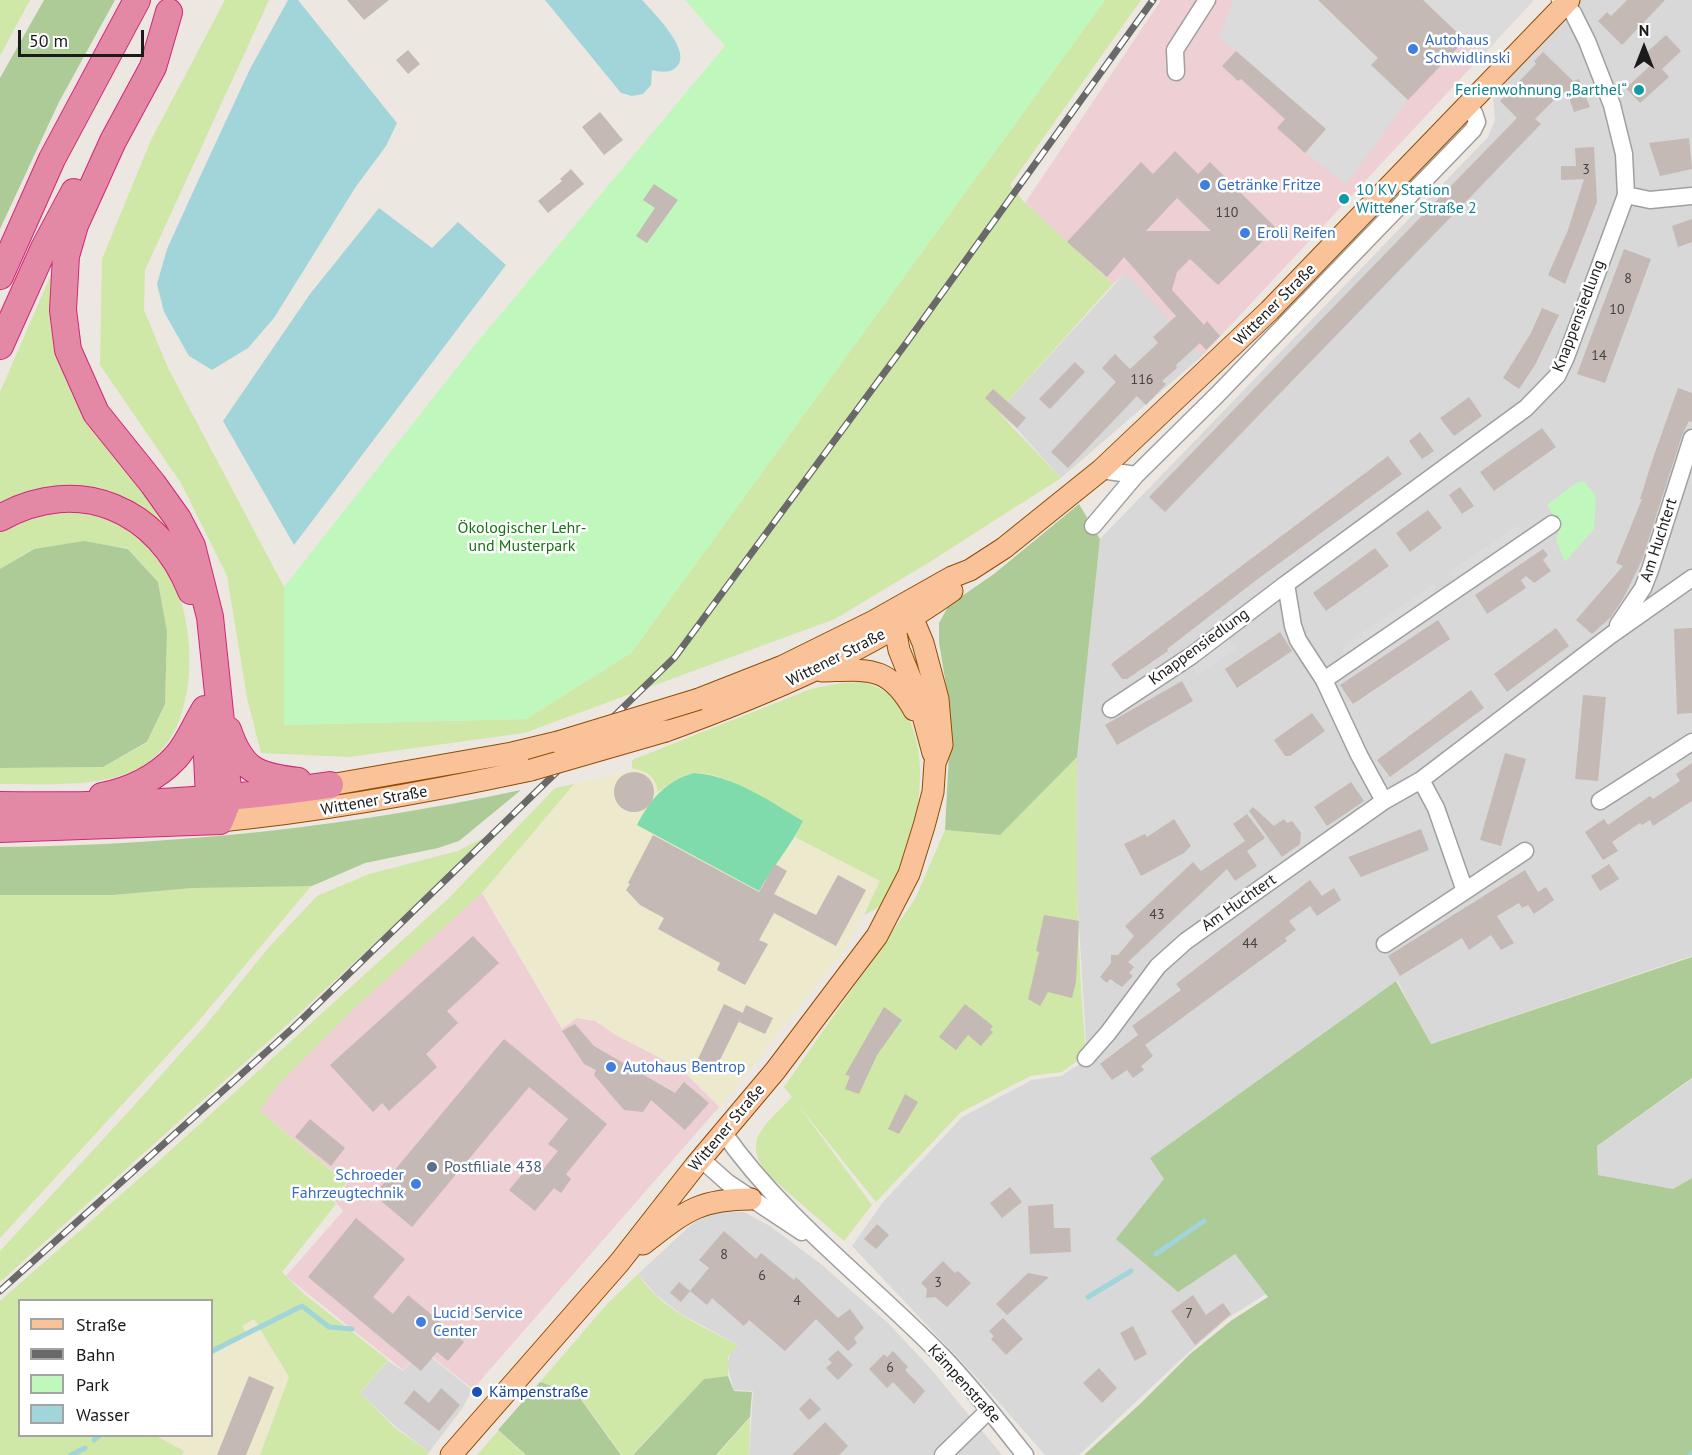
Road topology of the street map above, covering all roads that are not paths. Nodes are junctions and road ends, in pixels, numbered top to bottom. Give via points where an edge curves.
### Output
1 (137, 0) edge
2 (1207, 0) edge
3 (1564, 1) edge
4 (173, 6) edge
5 (1176, 72) dead end
6 (1467, 107) junction
7 (1626, 195) junction
8 (1692, 196) edge
9 (0, 276) edge
10 (0, 346) edge
11 (1692, 438) edge
12 (1101, 470) junction
13 (1136, 475) junction
14 (0, 518) edge
15 (1552, 524) dead end
16 (1093, 526) dead end
17 (970, 570) junction
18 (1692, 578) edge
19 (1286, 584) junction
20 (913, 619) junction
21 (893, 620) junction
22 (1611, 635) junction
23 (815, 671) junction
24 (1324, 680) junction
25 (212, 708) junction
26 (1111, 709) dead end
27 (928, 736) junction
28 (1692, 742) edge
29 (935, 763) junction
30 (1421, 780) junction
31 (330, 785) junction
32 (1384, 801) junction
33 (1600, 801) dead end
34 (0, 805) edge
35 (49, 806) junction
36 (220, 806) junction
37 (0, 829) edge
38 (1525, 851) dead end
39 (1465, 891) junction
40 (1384, 944) dead end
41 (1086, 1058) dead end
42 (723, 1132) junction
43 (701, 1159) junction
44 (751, 1199) junction
45 (820, 1244) junction
46 (619, 1263) junction
47 (989, 1410) junction
48 (451, 1455) edge
49 (943, 1455) edge
50 (1025, 1455) edge

1 - 9 highway via 52,159
2 - 5 street via 1175,50
3 - 6 main road, Wittener Straße
3 - 7 street, Knappensiedlung via 1587,41 1612,105 1624,154
4 - 10 highway via 44,248
4 - 25 highway via 153,67 113,141 75,225 66,256 63,310 68,350 96,413 159,492 192,546 210,617
6 - 12 main road, Wittener Straße via 1269,311
6 - 13 street, Wittener Straße via 1477,122 1473,130
7 - 8 street via 1650,200
7 - 19 street, Knappensiedlung via 1566,357 1542,394
11 - 22 street, Am Huchtert via 1643,588
12 - 13 street
12 - 17 main road, Wittener Straße via 1004,548
13 - 16 street, Wittener Straße
14 - 25 highway via 37,503 93,501 127,513 156,535 178,561 194,598
15 - 24 street
17 - 20 main road, Wittener Straße via 959,586
17 - 21 main road, Wittener Straße via 952,577
18 - 22 street, Am Huchtert
19 - 24 street via 1298,640
19 - 26 street, Knappensiedlung via 1191,656
20 - 21 main road, Wittener Straße
20 - 29 main road, Wittener Straße via 938,699 942,745
21 - 23 main road, Wittener Straße
21 - 27 main road, Wittener Straße
21 - 31 main road, Wittener Straße, bridge via 699,699 558,742
22 - 30 street, Am Huchtert
23 - 27 main road via 864,669 891,680 902,688
23 - 36 main road, Wittener Straße, bridge via 666,731 531,770 312,812
24 - 32 street
25 - 31 highway via 236,753 252,769 270,777
25 - 35 highway via 176,757 158,773 110,795
25 - 36 highway
27 - 29 main road, Wittener Straße
28 - 33 street
29 - 42 main road, Wittener Straße via 933,792 917,850 877,936 775,1071
30 - 32 street, Am Huchtert
30 - 39 street via 1436,808
31 - 36 highway
32 - 41 street, Am Huchtert via 1186,941 1158,966
34 - 35 highway
35 - 36 highway
36 - 37 highway
38 - 39 street
39 - 40 street
42 - 43 main road, Wittener Straße
42 - 45 street, Kämpenstraße
43 - 44 street, Kämpenstraße
43 - 46 main road, Wittener Straße
44 - 45 street, Kämpenstraße
44 - 46 main road via 717,1200 697,1206
45 - 47 street, Kämpenstraße via 943,1357
46 - 48 main road, Wittener Straße
47 - 49 street
47 - 50 street, Kämpenstraße

